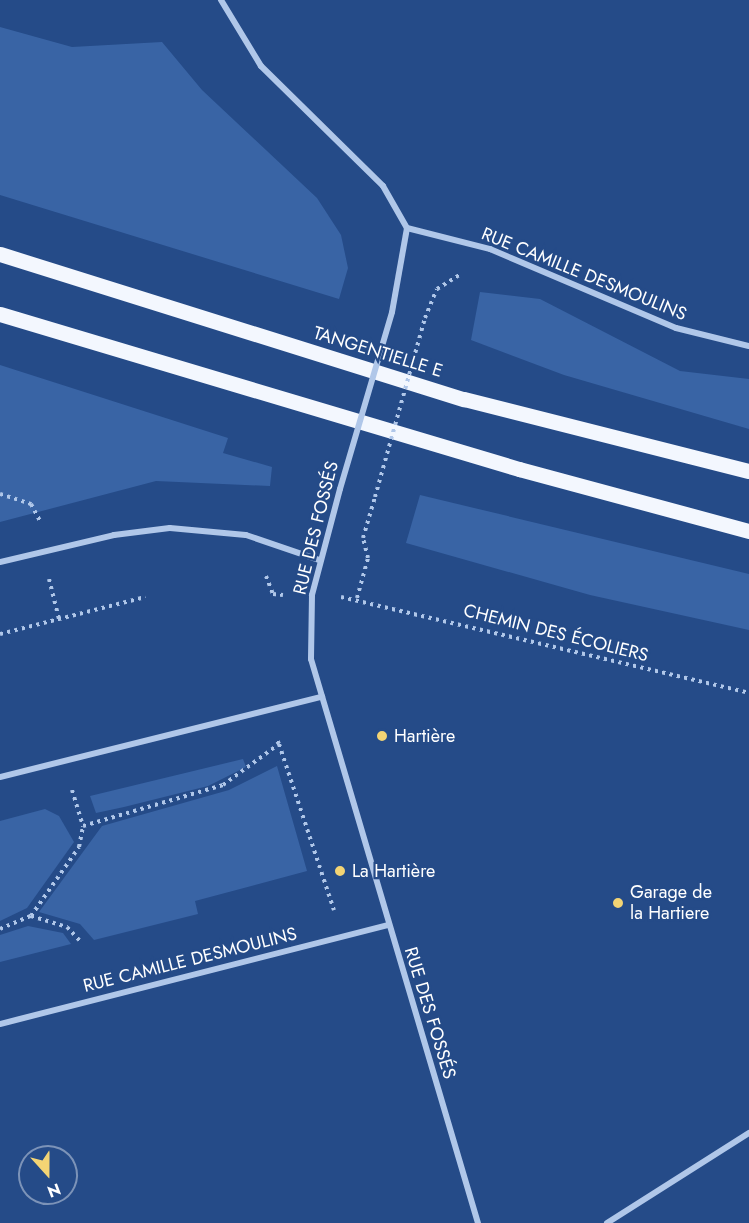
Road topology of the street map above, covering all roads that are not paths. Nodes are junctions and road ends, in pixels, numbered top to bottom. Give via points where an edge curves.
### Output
1 (221, 0) edge
2 (407, 228) junction
3 (0, 254) edge
4 (0, 314) edge
5 (749, 346) edge
6 (749, 471) edge
7 (749, 531) edge
8 (319, 560) junction
9 (0, 562) edge
10 (322, 697) junction
11 (0, 777) edge
12 (388, 925) junction
13 (0, 1024) edge
14 (749, 1133) edge
15 (478, 1223) edge
16 (607, 1223) edge

1 - 2 street via 261,66 383,186
2 - 5 street, RUE CAMILLE DESMOULINS via 490,249 676,328
2 - 8 street, RUE DES FOSSÉS, bridge via 392,312
3 - 6 main road, TANGENTIELLE E via 464,399
4 - 7 main road via 519,469
8 - 9 street via 246,535 170,528 114,535
8 - 10 street, RUE DES FOSSÉS via 309,640
10 - 11 street
10 - 12 street, RUE DES FOSSÉS
12 - 13 street, RUE CAMILLE DESMOULINS
12 - 15 street, RUE DES FOSSÉS
14 - 16 street

